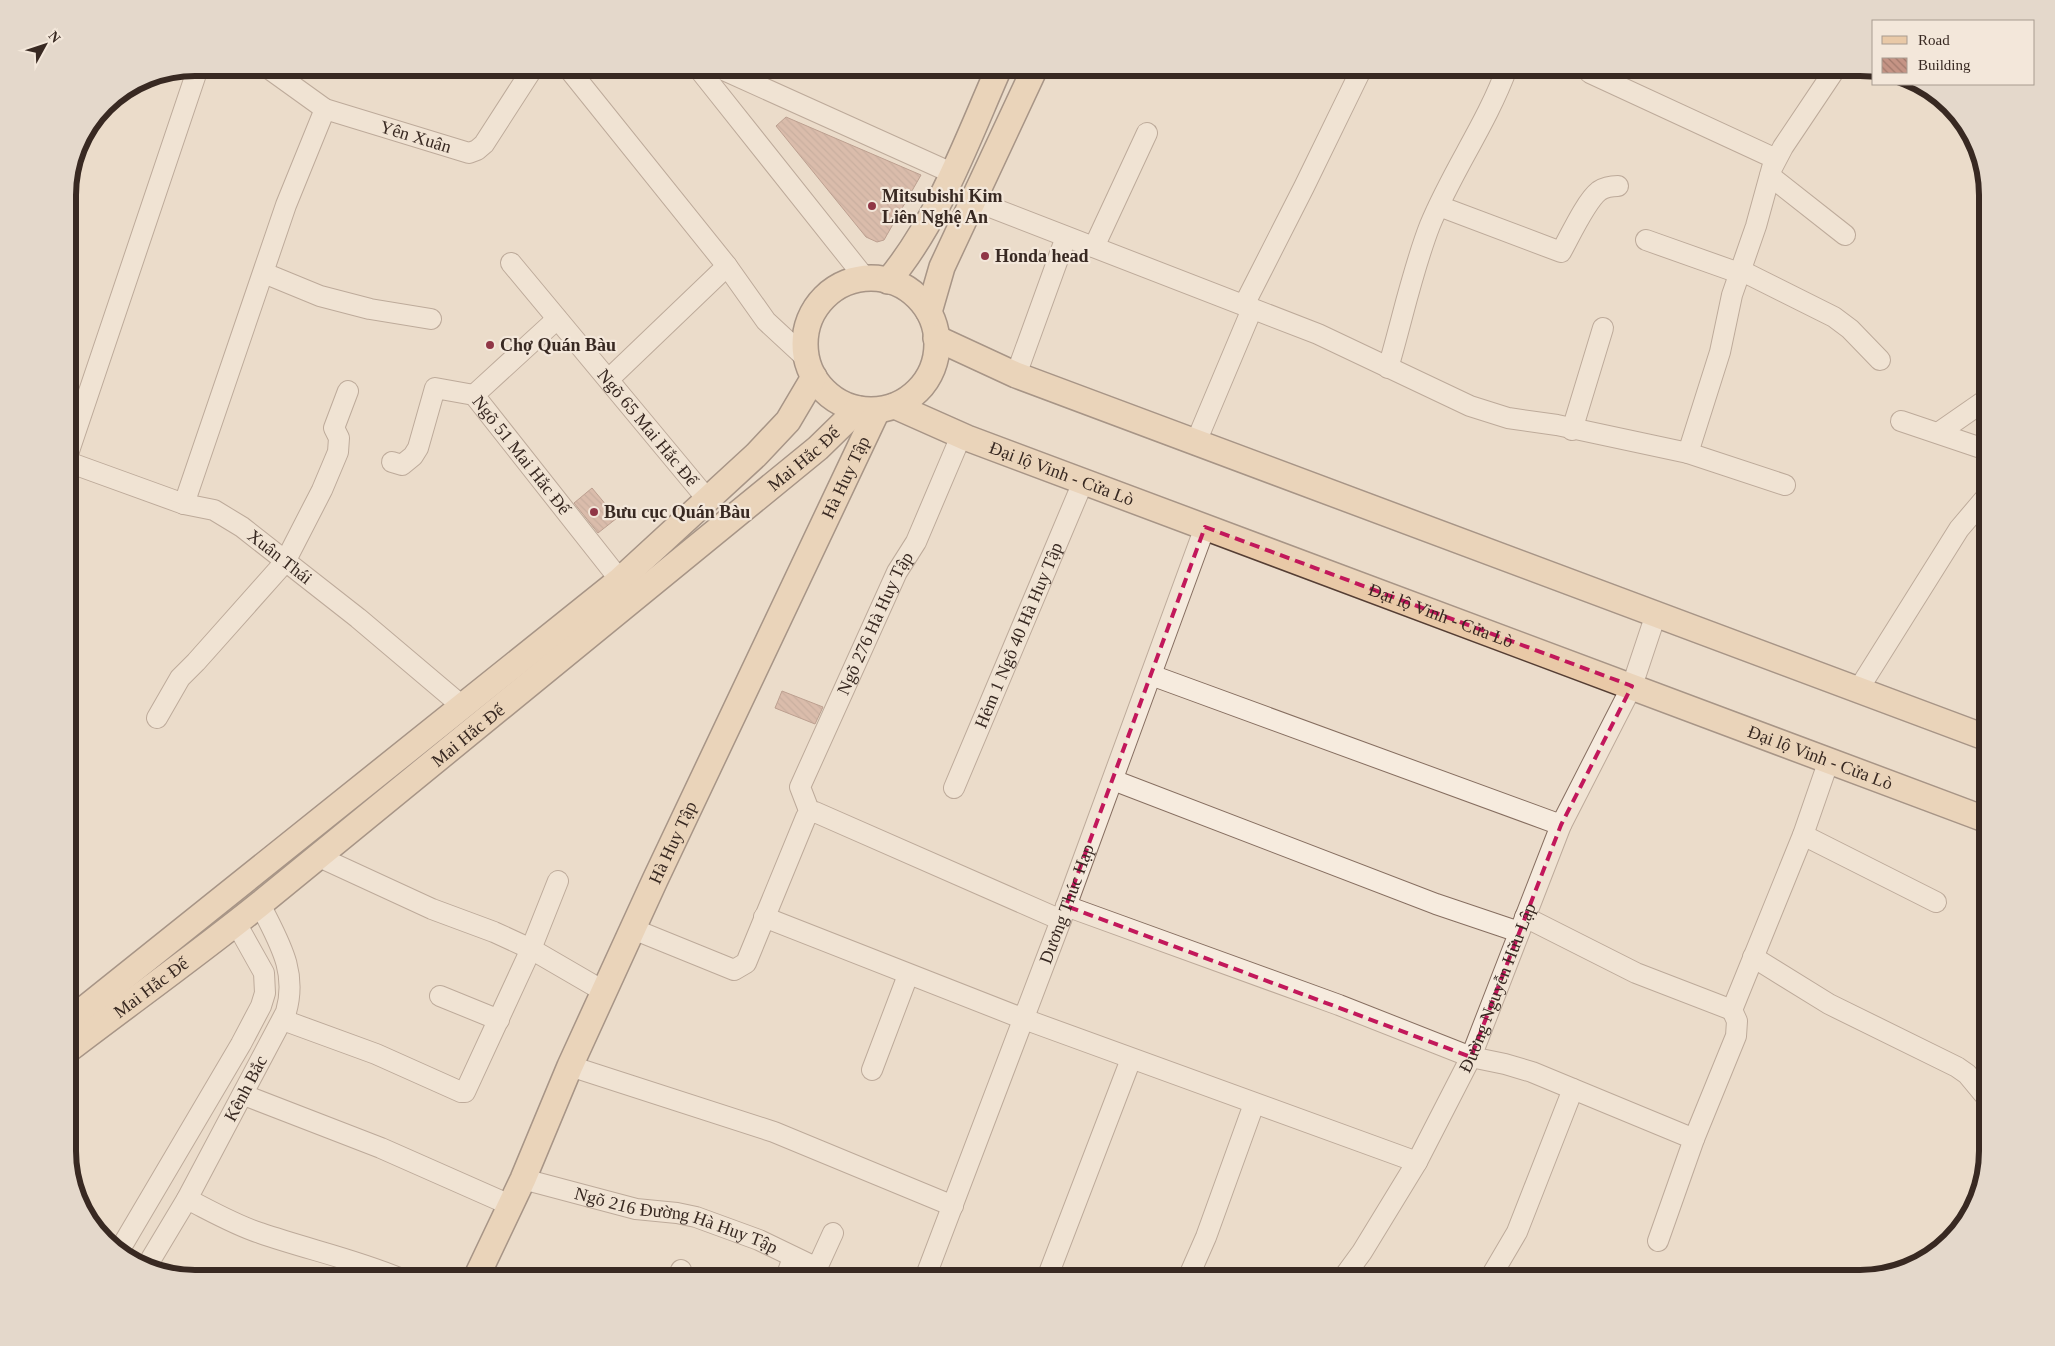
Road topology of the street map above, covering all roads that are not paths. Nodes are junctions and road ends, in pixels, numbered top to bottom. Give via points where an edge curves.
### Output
1 (1031, 76) edge
2 (1358, 76) edge
3 (1504, 76) edge
4 (1596, 76) edge
5 (1831, 76) edge
6 (195, 77) edge
7 (280, 77) edge
8 (528, 77) edge
9 (575, 77) edge
10 (714, 77) edge
11 (725, 77) edge
12 (995, 77) edge
13 (325, 109) junction
14 (1147, 133) dead end
15 (1773, 168) junction
16 (952, 173) junction
17 (1618, 186) dead end
18 (972, 200) junction
19 (1439, 206) junction
20 (1846, 235) dead end
21 (1066, 237) junction
22 (1646, 240) dead end
23 (1094, 247) junction
24 (511, 263) dead end
25 (726, 266) junction
26 (1740, 272) junction
27 (264, 273) junction
28 (877, 280) junction
29 (1248, 307) junction
30 (928, 312) junction
31 (431, 319) dead end
32 (557, 319) junction
33 (1603, 328) dead end
34 (936, 338) junction
35 (1880, 360) dead end
36 (810, 368) junction
37 (1388, 368) junction
38 (1016, 375) junction
39 (609, 379) junction
40 (348, 391) dead end
41 (474, 395) junction
42 (1979, 405) edge
43 (877, 409) junction
44 (1902, 421) dead end
45 (77, 427) edge
46 (1572, 430) junction
47 (1938, 433) junction
48 (961, 436) junction
49 (1196, 442) junction
50 (1979, 447) edge
51 (1688, 453) junction
52 (392, 462) dead end
53 (77, 465) edge
54 (1083, 482) junction
55 (1785, 485) dead end
56 (708, 500) junction
57 (184, 504) junction
58 (1979, 507) edge
59 (1205, 527) junction
60 (285, 562) junction
61 (620, 580) junction
62 (1656, 614) junction
63 (1151, 675) junction
64 (1632, 686) junction
65 (1858, 690) junction
66 (462, 706) junction
67 (157, 718) dead end
68 (1979, 735) edge
69 (1829, 760) junction
70 (1113, 780) junction
71 (954, 788) dead end
72 (810, 813) junction
73 (1979, 817) edge
74 (1561, 825) junction
75 (1803, 835) junction
76 (317, 856) junction
77 (558, 881) dead end
78 (1936, 902) dead end
79 (260, 904) junction
80 (1064, 913) junction
81 (764, 916) junction
82 (236, 923) junction
83 (1522, 925) junction
84 (633, 929) junction
85 (531, 949) junction
86 (1753, 957) junction
87 (908, 975) junction
88 (265, 985) junction
89 (291, 986) junction
90 (605, 992) junction
91 (440, 996) dead end
92 (1732, 1010) junction
93 (77, 1015) edge
94 (1024, 1019) junction
95 (283, 1020) junction
96 (499, 1020) junction
97 (77, 1043) edge
98 (1471, 1057) junction
99 (1131, 1059) junction
100 (570, 1066) junction
101 (872, 1070) dead end
102 (1979, 1088) edge
103 (1573, 1089) junction
104 (244, 1095) junction
105 (1254, 1104) junction
106 (1694, 1139) junction
107 (1417, 1162) junction
108 (523, 1180) junction
109 (187, 1199) junction
110 (510, 1205) junction
111 (953, 1206) junction
112 (833, 1232) dead end
113 (1658, 1240) dead end
114 (122, 1244) edge
115 (793, 1257) junction
116 (150, 1260) edge
117 (378, 1270) edge
118 (480, 1270) edge
119 (789, 1270) edge
120 (928, 1270) edge
121 (1050, 1270) edge
122 (1192, 1270) edge
123 (1349, 1270) edge
124 (1495, 1270) edge

1 - 18 main road
2 - 29 street
3 - 19 street via 1485,120
4 - 15 street
5 - 15 street
6 - 45 street
7 - 13 street, Yên Xuân
8 - 13 street, Yên Xuân via 484,144 469,153
9 - 25 street
10 - 28 street
11 - 16 street
12 - 16 main road
13 - 27 street via 286,205
14 - 23 street
15 - 20 street
15 - 26 street
16 - 28 main road via 918,241
17 - 19 street via 1604,188 1591,200 1561,252
18 - 21 street
18 - 30 main road via 942,267
19 - 37 street via 1422,250
21 - 23 street
21 - 38 street
22 - 26 street
23 - 29 street
24 - 32 street, Ngõ 65 Mai Hắc Đế
25 - 36 street via 766,321
25 - 39 street
26 - 35 street via 1834,316
26 - 51 street via 1720,352
27 - 31 street via 320,296
27 - 57 street
28 - 30 main road via 902,286 917,297
28 - 36 main road via 847,282 817,305 808,322 805,340
29 - 37 street via 1343,345
29 - 49 street
30 - 34 main road
32 - 39 street, Ngõ 65 Mai Hắc Đế
32 - 41 street, Ngõ 51 Mai Hắc Đế
33 - 46 street
34 - 38 main road
34 - 43 main road via 934,367 925,383 912,397
36 - 43 main road via 825,392 840,403
36 - 56 main road, Mai Hắc Đế via 788,421
37 - 46 street via 1470,406 1508,418
38 - 49 main road
39 - 56 street, Ngõ 65 Mai Hắc Đế
40 - 60 street via 334,428 339,438 338,452
41 - 52 street via 435,388 418,448 402,465
41 - 61 street, Ngõ 51 Mai Hắc Đế
42 - 47 street
43 - 48 main road, Đại lộ Vinh - Cửa Lò
43 - 76 main road, Mai Hắc Đế via 818,448 486,722
43 - 84 main road, Hà Huy Tập
44 - 47 street
46 - 51 street
47 - 50 street
48 - 54 main road, Đại lộ Vinh - Cửa Lò
48 - 72 street, Ngõ 276 Hà Huy Tập via 916,542 897,572 800,787
49 - 62 main road
51 - 55 street
53 - 57 street, Xuân Thái
54 - 59 main road, Đại lộ Vinh - Cửa Lò
54 - 71 street, Hẻm 1 Ngõ 40 Hà Huy Tập
56 - 61 main road, Mai Hắc Đế
57 - 60 street, Xuân Thái via 214,510 242,527
58 - 65 street via 1959,530
59 - 63 street, Dương Thúc Hạp
59 - 64 main road, Đại lộ Vinh - Cửa Lò
60 - 66 street, Xuân Thái via 358,618
60 - 67 street via 180,678
61 - 66 main road, Mai Hắc Đế
62 - 64 street, Đường Nguyễn Hữu Lập
62 - 65 main road
63 - 70 street, Dương Thúc Hạp
63 - 74 street
64 - 69 main road, Đại lộ Vinh - Cửa Lò
64 - 74 street, Đường Nguyễn Hữu Lập
65 - 68 main road
66 - 93 main road, Mai Hắc Đế
69 - 73 main road, Đại lộ Vinh - Cửa Lò
69 - 75 street
70 - 80 street, Dương Thúc Hạp
70 - 83 street via 1436,904
72 - 80 street via 815,812
72 - 81 street
74 - 83 street, Đường Nguyễn Hữu Lập
75 - 78 street
75 - 86 street
76 - 79 main road, Mai Hắc Đế
76 - 85 street via 432,909
77 - 85 street
79 - 82 main road, Mai Hắc Đế
79 - 89 street, Kênh Bắc via 283,952
80 - 94 street, Dương Thúc Hạp
80 - 98 street via 1339,1004
81 - 84 street via 746,963 734,970
81 - 87 street
82 - 88 street, Kênh Bắc via 261,967
82 - 97 main road, Mai Hắc Đế
83 - 92 street
83 - 98 street, Đường Nguyễn Hữu Lập
84 - 90 main road, Hà Huy Tập
85 - 90 street
85 - 96 street
86 - 92 street
86 - 102 street via 1836,1008 1957,1067
87 - 94 street
87 - 101 street
88 - 89 street
88 - 114 street, Kênh Bắc via 262,1006 241,1044
89 - 95 street, Kênh Bắc
90 - 100 main road, Hà Huy Tập
91 - 96 street
92 - 106 street via 1737,1021 1736,1036
94 - 99 street
94 - 111 street, Dương Thúc Hạp
95 - 96 street via 376,1054 460,1092 466,1091
95 - 104 street, Kênh Bắc
98 - 103 street via 1532,1072
98 - 107 street, Đường Nguyễn Hữu Lập
99 - 105 street
99 - 121 street
100 - 108 main road, Hà Huy Tập
100 - 111 street via 774,1132
103 - 106 street
103 - 124 street via 1520,1225
104 - 109 street, Kênh Bắc
104 - 110 street via 381,1148
105 - 107 street
105 - 122 street
106 - 113 street
107 - 123 street, Đường Nguyễn Hữu Lập
108 - 110 main road, Hà Huy Tập
108 - 115 street, Ngõ 216 Đường Hà Huy Tập via 636,1209 696,1217 740,1232
109 - 116 street, Kênh Bắc
109 - 117 street via 259,1233
110 - 118 main road, Hà Huy Tập
111 - 120 street, Dương Thúc Hạp
112 - 115 street, Ngõ 216 Đường Hà Huy Tập via 817,1268
115 - 119 street

